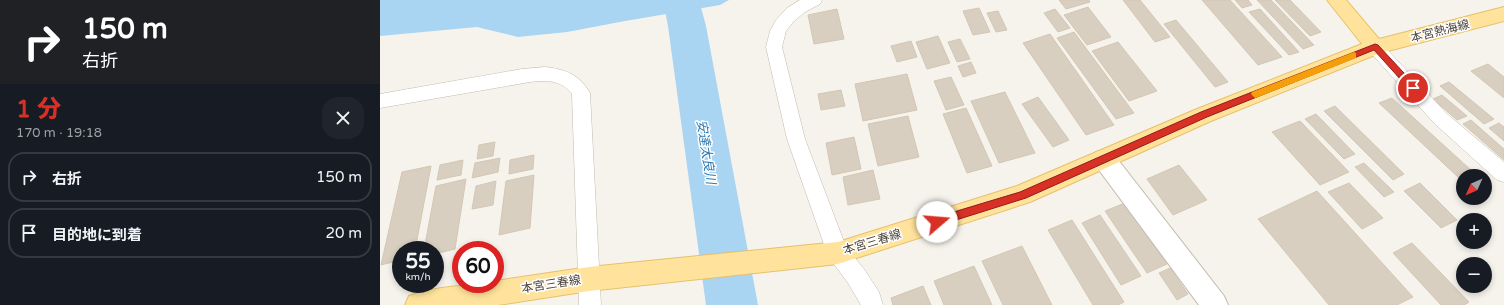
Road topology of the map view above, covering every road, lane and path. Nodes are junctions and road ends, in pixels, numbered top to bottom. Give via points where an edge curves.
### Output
1 (814, 0) edge
2 (1336, 0) edge
3 (1504, 14) edge
4 (1375, 47) junction
5 (380, 101) edge
6 (1104, 159) junction
7 (1504, 174) edge
8 (838, 253) junction
9 (588, 279) junction
10 (418, 305) edge
11 (590, 305) edge
12 (872, 305) edge
13 (1215, 305) edge

1 - 8 street via 792,12 782,23 775,36 774,47 796,139
2 - 4 main road
3 - 4 main road, 本宮熱海線
4 - 6 main road, 本宮三春線 via 1204,115
4 - 7 street via 1442,119
5 - 9 street via 534,74 560,76 576,85 581,93
6 - 8 main road, 本宮三春線 via 1022,195
6 - 13 street
8 - 9 main road, 本宮三春線
8 - 12 street via 856,276
9 - 10 main road, 本宮三春線
9 - 11 street

